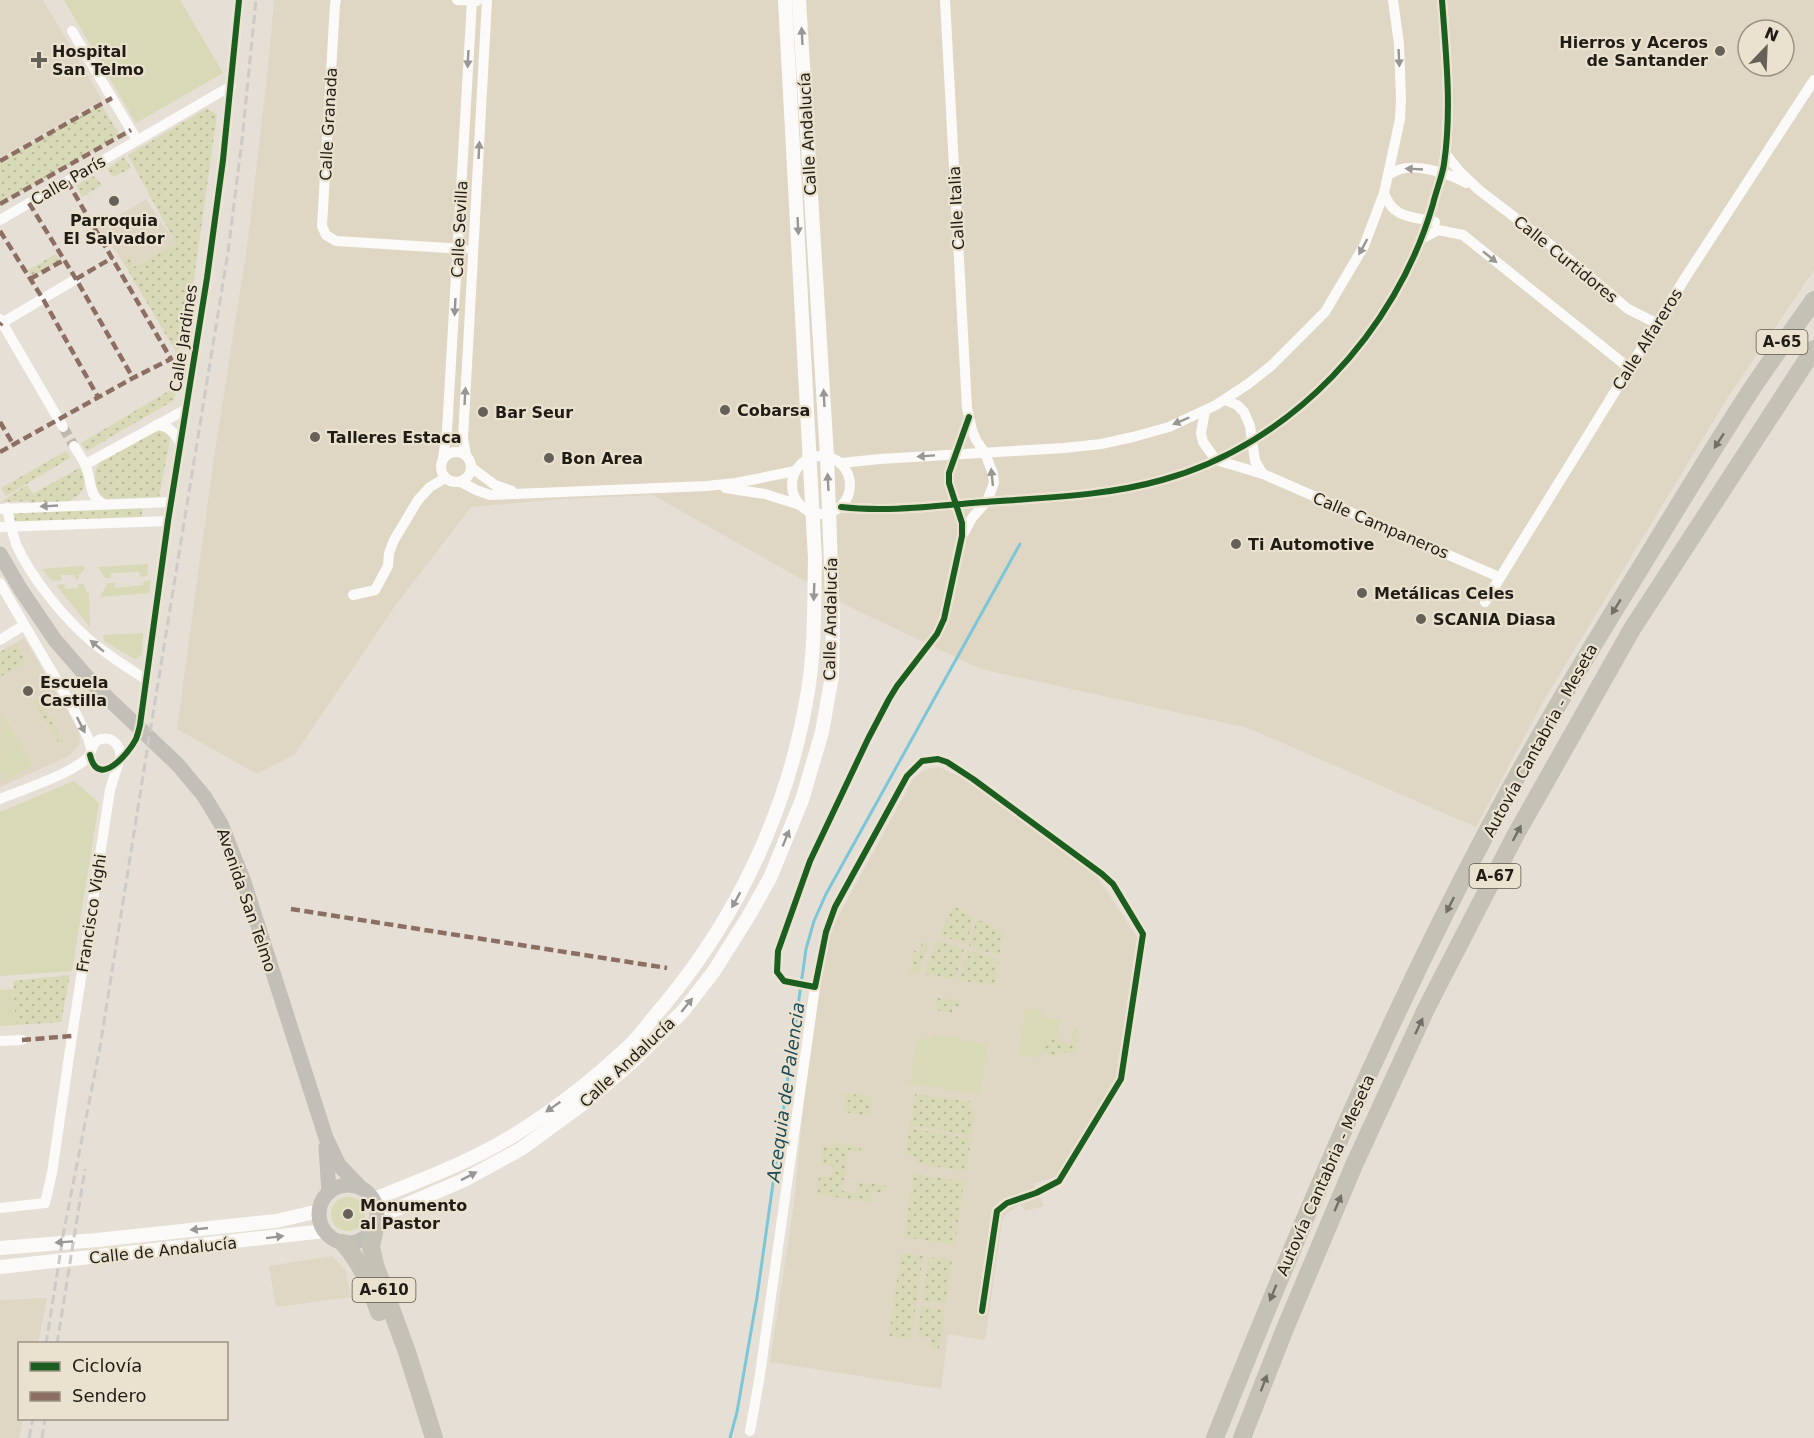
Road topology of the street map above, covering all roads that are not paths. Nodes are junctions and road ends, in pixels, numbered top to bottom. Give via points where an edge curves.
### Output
1 (239, 0) edge
2 (336, 0) edge
3 (457, 0) edge
4 (785, 0) edge
5 (800, 0) edge
6 (945, 0) edge
7 (1394, 0) edge
8 (1442, 0) edge
9 (472, 1) edge
10 (487, 1) edge
11 (72, 31) dead end
12 (1814, 80) edge
13 (231, 86) junction
14 (207, 99) junction
15 (227, 122) junction
16 (137, 140) junction
17 (1444, 153) junction
18 (1442, 172) junction
19 (1388, 175) junction
20 (1479, 190) junction
21 (1384, 193) junction
22 (0, 220) edge
23 (1428, 220) junction
24 (1463, 236) junction
25 (1421, 239) junction
26 (458, 249) junction
27 (473, 250) junction
28 (76, 279) dead end
29 (1814, 293) edge
30 (1814, 300) edge
31 (1, 321) edge
32 (1656, 323) junction
33 (1814, 349) edge
34 (1629, 368) junction
35 (1750, 391) junction
36 (1225, 400) junction
37 (185, 410) junction
38 (1205, 411) junction
39 (969, 417) junction
40 (156, 425) junction
41 (63, 427) tunnel mouth
42 (1253, 441) junction
43 (180, 442) junction
44 (74, 446) tunnel mouth
45 (985, 453) junction
46 (956, 454) junction
47 (466, 455) junction
48 (827, 456) junction
49 (443, 458) junction
50 (809, 458) junction
51 (1216, 460) junction
52 (841, 463) junction
53 (86, 464) junction
54 (472, 468) junction
55 (795, 471) junction
56 (1263, 474) junction
57 (445, 478) junction
58 (461, 482) junction
59 (91, 485) junction
60 (706, 486) junction
61 (520, 494) junction
62 (987, 501) junction
63 (171, 502) junction
64 (142, 503) junction
65 (956, 503) junction
66 (104, 504) junction
67 (77, 505) junction
68 (800, 505) junction
69 (3, 508) edge
70 (835, 510) junction
71 (812, 513) junction
72 (168, 521) junction
73 (142, 522) junction
74 (5, 527) edge
75 (962, 536) junction
76 (0, 554) edge
77 (1499, 577) junction
78 (0, 583) edge
79 (352, 595) dead end
80 (1485, 602) dead end
81 (24, 625) junction
82 (0, 640) edge
83 (145, 679) junction
84 (137, 737) junction
85 (114, 742) junction
86 (90, 752) junction
87 (119, 761) junction
88 (99, 768) junction
89 (72, 769) junction
90 (110, 790) junction
91 (0, 800) edge
92 (811, 986) junction
93 (22, 1040) dead end
94 (0, 1041) edge
95 (326, 1138) junction
96 (359, 1186) junction
97 (329, 1191) junction
98 (374, 1199) junction
99 (0, 1208) edge
100 (319, 1211) junction
101 (376, 1222) junction
102 (325, 1232) junction
103 (344, 1243) junction
104 (0, 1248) edge
105 (0, 1267) edge
106 (371, 1290) junction
107 (982, 1311) dead end
108 (372, 1323) dead end
109 (750, 1431) dead end
110 (422, 1438) edge
111 (434, 1438) edge
112 (1215, 1438) edge
113 (1242, 1438) edge

1 - 13 street, Calle Jardines
2 - 26 street, Calle Granada via 322,226 326,235 336,241
3 - 9 street
4 -> 50 main road, Calle Andalucía
48 -> 5 main road, Calle Andalucía
6 - 39 street, Calle Italia
7 -> 19 street via 1401,100
8 - 17 street via 1449,96
9 - 10 street
9 -> 26 street, Calle Sevilla
27 -> 10 street, Calle Sevilla
11 - 16 street
12 - 32 street, Calle Alfareros
13 - 14 street, Calle París
13 - 15 street, Calle Jardines
14 - 15 street via 219,105
14 - 16 street, Calle París
15 - 37 street, Calle Jardines
16 - 22 street, Calle París
17 - 18 street
17 - 20 street, Calle Curtidores
18 -> 19 street, Calle Curtidores via 1402,168
18 - 20 street, Calle Curtidores
18 - 23 street
19 - 21 street
20 - 32 street, Calle Curtidores via 1628,309
21 - 23 street via 1395,211
21 -> 36 street via 1364,246 1325,312 1271,366
23 - 24 street
23 - 25 street
24 - 25 street via 1438,230
24 -> 34 street
25 - 42 street via 1402,281 1363,341 1311,398
26 - 27 street
26 -> 49 street, Calle Sevilla
47 -> 27 street, Calle Sevilla via 463,438
28 - 31 street
29 - 35 highway, A-65
30 - 35 highway, Autovía Cantabria - Meseta / A-67
31 - 41 street
32 - 34 street, Calle Alfareros
113 -> 33 highway, Autovía Cantabria - Meseta / A-67 via 1354,1165 1426,1010 1515,836 1632,629
34 - 77 street, Calle Alfareros
35 -> 112 highway, Autovía Cantabria - Meseta / A-67 via 1588,653 1487,833 1378,1053 1300,1227
36 - 38 street
36 - 42 street via 1244,412
37 - 40 street
37 - 43 street, Calle Jardines
38 -> 45 street via 1169,427 1101,444
38 - 51 street via 1203,442
39 - 45 street, Calle Italia
39 - 46 street, Calle Italia
40 - 43 street via 168,427
40 - 53 street
42 - 51 street
42 - 56 street via 1255,461
43 - 63 street, Calle Jardines
44 - 53 street
45 - 46 street
62 -> 45 street via 994,483
46 -> 52 street
46 - 65 street via 949,473
47 - 49 street via 456,451
47 - 54 street
48 - 50 street
48 - 52 street
70 -> 48 main road, Calle Andalucía
49 - 57 street via 441,469
50 - 55 street
50 - 71 main road, Calle Andalucía
51 - 56 street, Calle Campaneros
51 - 62 street via 1127,488
52 - 70 street via 850,483 848,496
53 - 59 street
54 - 58 street via 468,478
54 - 61 street via 495,485
55 - 60 street
55 - 68 street via 792,490
56 - 77 street, Calle Campaneros
57 - 58 street
57 - 79 street via 418,500 394,540 388,566 375,590
58 - 61 street via 490,495
59 - 66 street via 96,500
59 - 67 street
60 - 61 street
60 - 68 street via 765,494
62 - 65 street
62 - 75 street
63 - 64 street
63 - 72 street, Calle Jardines
64 - 66 street
64 - 73 street
65 - 70 street
65 - 75 street
66 - 67 street
67 -> 69 street
68 - 71 street
69 - 74 street
70 - 71 street
101 -> 70 main road, Calle Andalucía via 521,1149 556,1124 632,1062 684,1010 714,971 770,878 802,800 822,732 832,676
71 -> 98 main road, Calle Andalucía via 813,633 808,690 793,760 754,865 719,930 679,987 630,1045 578,1090 514,1135 457,1165
72 - 73 street
72 - 83 street, Calle Jardines
73 - 74 street
83 -> 74 street via 91,642 71,623 33,575
75 - 92 street via 938,634 897,686 868,738 810,861 778,951 777,972 784,981
76 - 95 main road, Avenida San Telmo via 55,640 94,685 178,765 221,824 244,882
77 - 80 street, Calle Alfareros
78 - 81 street
81 - 82 street
81 -> 86 street via 73,708 88,738
83 - 84 street, Calle Jardines
84 - 85 street
84 - 87 street
85 - 86 street via 97,741
85 - 87 street via 120,749
86 - 88 street via 91,760
86 - 89 street
87 - 88 street via 109,769
87 - 90 street, Francisco Vighi
88 - 89 street
88 - 90 street via 107,775
89 - 91 street
90 - 99 street, Francisco Vighi via 45,1203
92 - 107 street via 835,907 907,776 922,761 948,762 1102,873 1143,934 1121,1080 1059,1181 1036,1194 1006,1203 997,1211
92 - 109 street
93 - 94 street
95 - 96 main road, Avenida San Telmo via 339,1165
95 - 97 main road, Avenida San Telmo
96 - 97 main road via 343,1185
96 - 98 main road
97 - 100 main road
98 - 101 main road
100 - 102 main road
100 -> 104 main road, Calle de Andalucía via 276,1221
101 - 103 main road via 362,1240
101 - 111 highway, A-610 via 371,1247 375,1264
102 - 103 main road
105 -> 102 main road, Calle de Andalucía
103 - 106 highway, A-610
106 - 108 highway
106 - 110 highway, A-610

